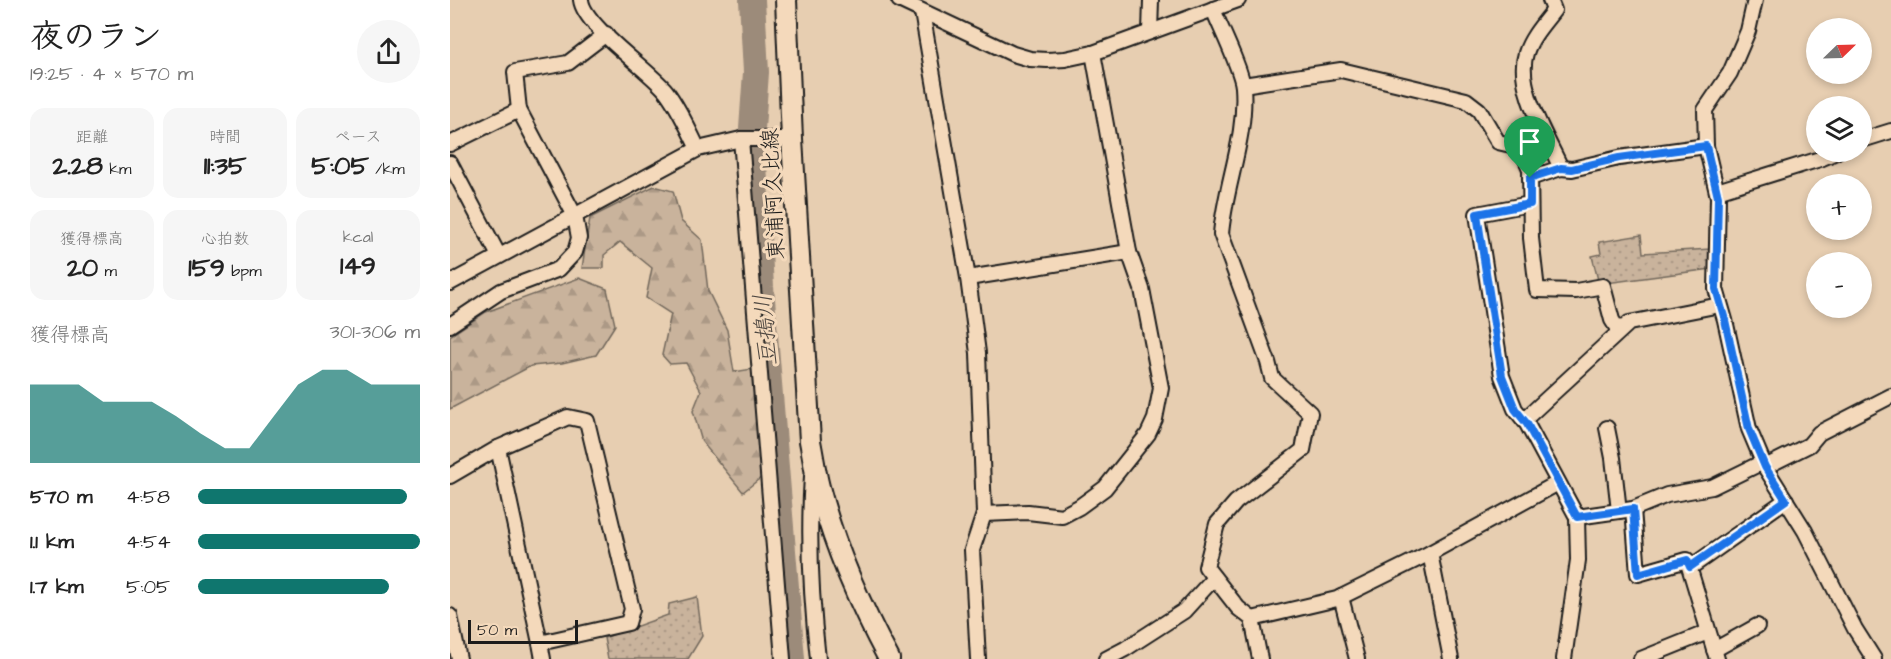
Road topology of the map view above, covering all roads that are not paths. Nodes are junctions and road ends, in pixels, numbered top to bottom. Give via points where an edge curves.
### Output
1 (581, 0) edge
2 (786, 0) edge
3 (899, 0) edge
4 (1151, 0) edge
5 (1238, 0) edge
6 (1550, 0) edge
7 (1755, 0) edge
8 (1213, 9) junction
9 (922, 12) junction
10 (1150, 32) junction
11 (606, 34) junction
12 (1093, 53) junction
13 (1243, 85) junction
14 (519, 110) junction
15 (1891, 131) edge
16 (1872, 137) edge
17 (741, 139) junction
18 (786, 140) junction
19 (450, 144) edge
20 (1706, 146) junction
21 (698, 148) junction
22 (1810, 162) edge
23 (450, 163) edge
24 (1561, 168) junction
25 (1530, 178) junction
26 (1717, 191) junction
27 (1530, 204) junction
28 (575, 216) junction
29 (1129, 252) junction
30 (499, 256) junction
31 (968, 278) junction
32 (450, 283) edge
33 (1720, 305) junction
34 (450, 325) edge
35 (1619, 330) junction
36 (1891, 396) edge
37 (1524, 420) junction
38 (1607, 428) dead end
39 (498, 448) junction
40 (813, 459) junction
41 (1764, 464) junction
42 (450, 476) edge
43 (1558, 483) junction
44 (1786, 500) junction
45 (1626, 510) junction
46 (984, 514) junction
47 (1577, 517) junction
48 (1430, 553) junction
49 (1690, 567) junction
50 (1214, 578) junction
51 (1341, 597) junction
52 (450, 616) edge
53 (1252, 619) junction
54 (1757, 626) dead end
55 (1708, 632) junction
56 (540, 643) junction
57 (1715, 654) edge
58 (459, 659) edge
59 (543, 659) edge
60 (783, 659) edge
61 (818, 659) edge
62 (889, 659) edge
63 (978, 659) edge
64 (1106, 659) edge
65 (1260, 659) edge
66 (1357, 659) edge
67 (1451, 659) edge
68 (1564, 659) edge
69 (1641, 659) edge
70 (1874, 659) edge

1 - 11 street via 582,9
2 - 18 main road, 東浦阿久比線
3 - 9 street
4 - 10 street
5 - 8 street
6 - 24 street via 1554,10 1525,54 1524,72 1531,105
7 - 20 street via 1748,31 1730,73 1705,110
8 - 10 street
8 - 13 street
9 - 12 street via 1030,59 1065,59
9 - 31 street
10 - 12 street
11 - 14 street via 568,63 515,72
11 - 21 street via 666,92
12 - 29 street
13 - 25 street via 1341,70 1466,100 1479,111 1498,142 1522,150
13 - 50 street via 1240,134 1221,234 1272,378 1310,413 1303,450 1236,502 1217,524 1206,567
14 - 19 street
14 - 28 street
15 - 16 street
17 - 18 street
17 - 21 street
17 - 60 street
18 - 40 main road, 東浦阿久比線
20 - 24 street
20 - 26 street
21 - 28 street
22 - 26 street
23 - 30 street
24 - 25 street
25 - 27 street
26 - 33 street via 1716,289
27 - 35 street via 1537,290 1576,291 1603,286 1612,320
27 - 37 street via 1477,214 1502,376 1515,409
28 - 30 street
28 - 34 street via 579,238 575,252 559,269 501,291
29 - 31 street
29 - 46 street via 1142,289 1161,388 1148,434 1105,488 1062,516 1028,512
30 - 32 street
31 - 46 street via 978,353
33 - 35 street via 1648,318
33 - 41 street via 1749,429
35 - 37 street
36 - 41 street via 1819,433 1809,445
37 - 43 street
38 - 45 street
39 - 42 street
39 - 56 street
39 - 56 street via 568,417 586,421 632,609 627,623
40 - 61 street via 810,594
40 - 62 main road, 東浦阿久比線 via 841,557
41 - 44 street
41 - 45 street via 1712,488 1667,495
43 - 47 street
43 - 48 street
44 - 49 street
44 - 70 street
45 - 47 street
45 - 49 street via 1638,574 1687,560
46 - 63 street via 972,550
47 - 68 street via 1578,560
48 - 51 street
48 - 67 street
49 - 55 street
50 - 53 street
50 - 64 street via 1184,610
51 - 53 street
51 - 66 street
52 - 58 street
53 - 65 street
54 - 57 street
55 - 57 street
55 - 69 street
56 - 59 street

